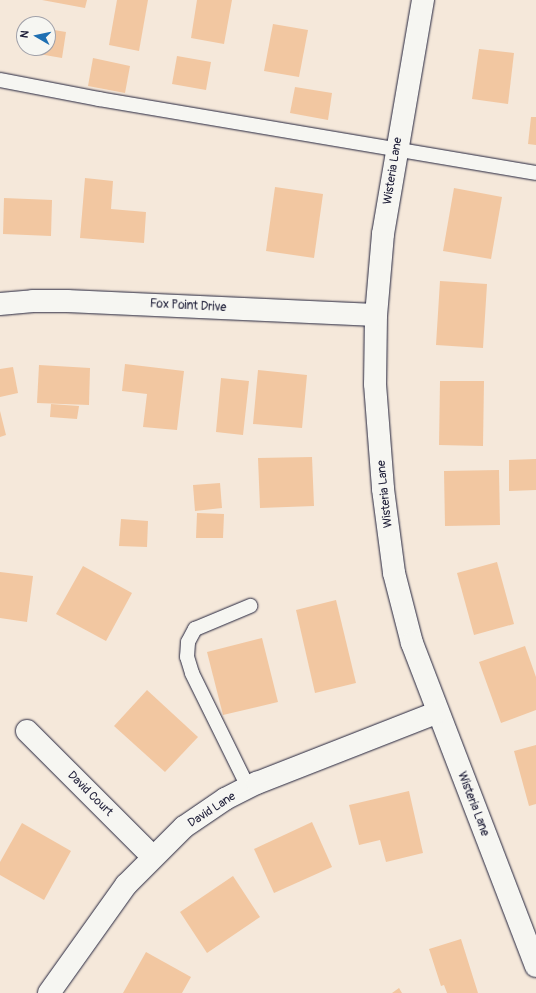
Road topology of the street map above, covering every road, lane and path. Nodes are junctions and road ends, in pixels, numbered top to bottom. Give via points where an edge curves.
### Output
1 (423, 0) edge
2 (0, 80) edge
3 (396, 150) junction
4 (536, 173) edge
5 (0, 304) edge
6 (376, 315) junction
7 (250, 606) dead end
8 (438, 712) junction
9 (27, 731) dead end
10 (248, 787) junction
11 (153, 857) junction
12 (536, 966) edge
13 (49, 993) edge

1 - 3 street, Wisteria Lane
2 - 3 lane
3 - 4 lane
3 - 6 street, Wisteria Lane via 383,234
5 - 6 street, Fox Point Drive via 68,301
6 - 8 street, Wisteria Lane via 375,391 383,488 394,573 412,643
7 - 10 lane via 195,629 188,642 187,657 192,673
8 - 10 street, David Lane
8 - 12 street, Wisteria Lane
9 - 11 street, David Court
10 - 11 street, David Lane via 184,828
11 - 13 street, David Lane via 126,885

